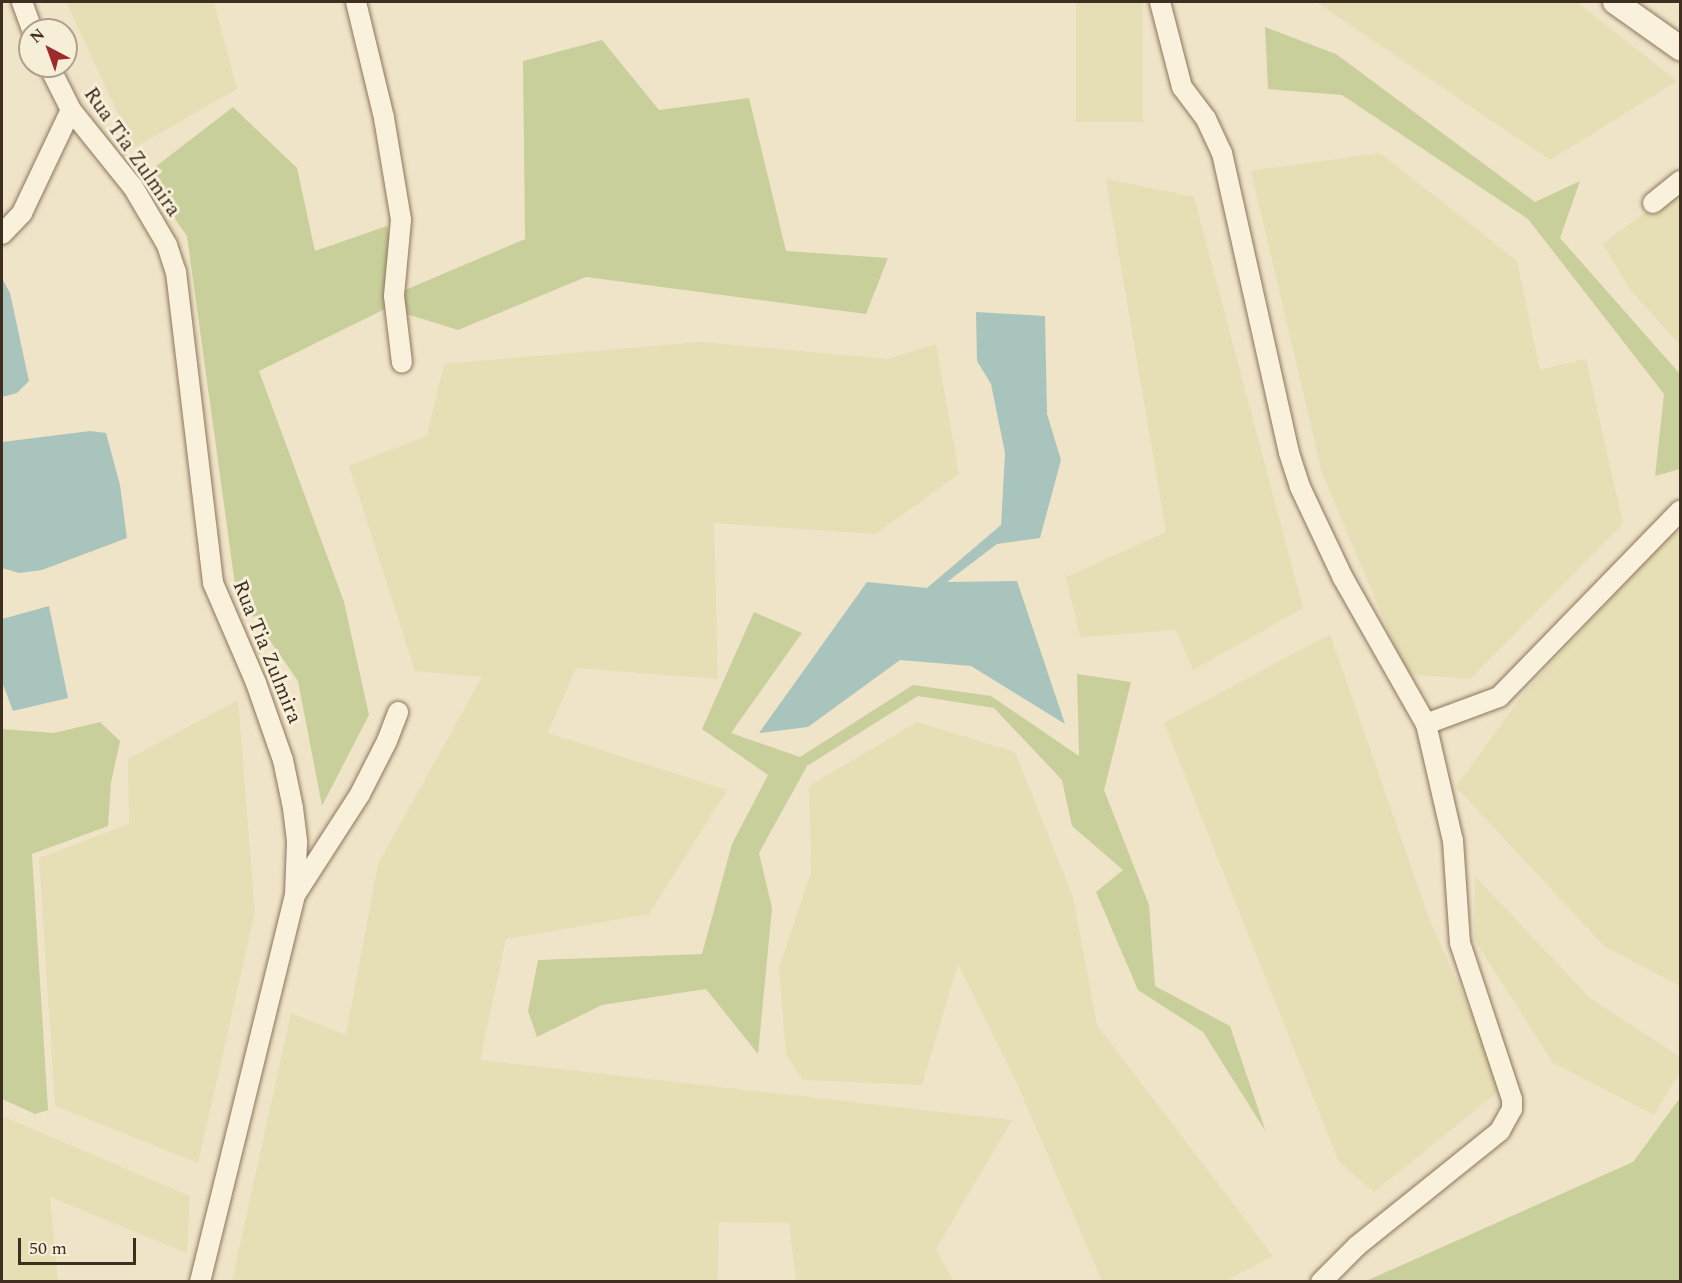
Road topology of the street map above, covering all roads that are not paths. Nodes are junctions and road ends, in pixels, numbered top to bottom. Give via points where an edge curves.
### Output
1 (22, 2) edge
2 (356, 2) edge
3 (1160, 2) edge
4 (1615, 2) edge
5 (28, 18) edge
6 (1680, 48) edge
7 (55, 78) edge
8 (71, 110) junction
9 (1680, 181) edge
10 (1653, 203) dead end
11 (2, 234) edge
12 (402, 363) dead end
13 (1680, 511) edge
14 (398, 712) dead end
15 (1426, 724) junction
16 (295, 895) junction
17 (200, 1281) edge
18 (1321, 1281) edge

1 - 5 street
2 - 12 street via 384,118 401,220 394,296
3 - 15 street via 1182,87 1206,119 1222,153 1300,487 1343,578
4 - 6 street
7 - 8 street, Rua Tia Zulmira
8 - 11 street via 22,213
8 - 16 street, Rua Tia Zulmira via 133,187 167,245 176,272 213,583 256,683 283,760 297,843
9 - 10 street
13 - 15 street via 1499,697
14 - 16 street via 360,794
15 - 18 street via 1453,841 1460,943 1476,998 1506,1072 1512,1109 1500,1131 1357,1246
16 - 17 street, Rua Tia Zulmira

